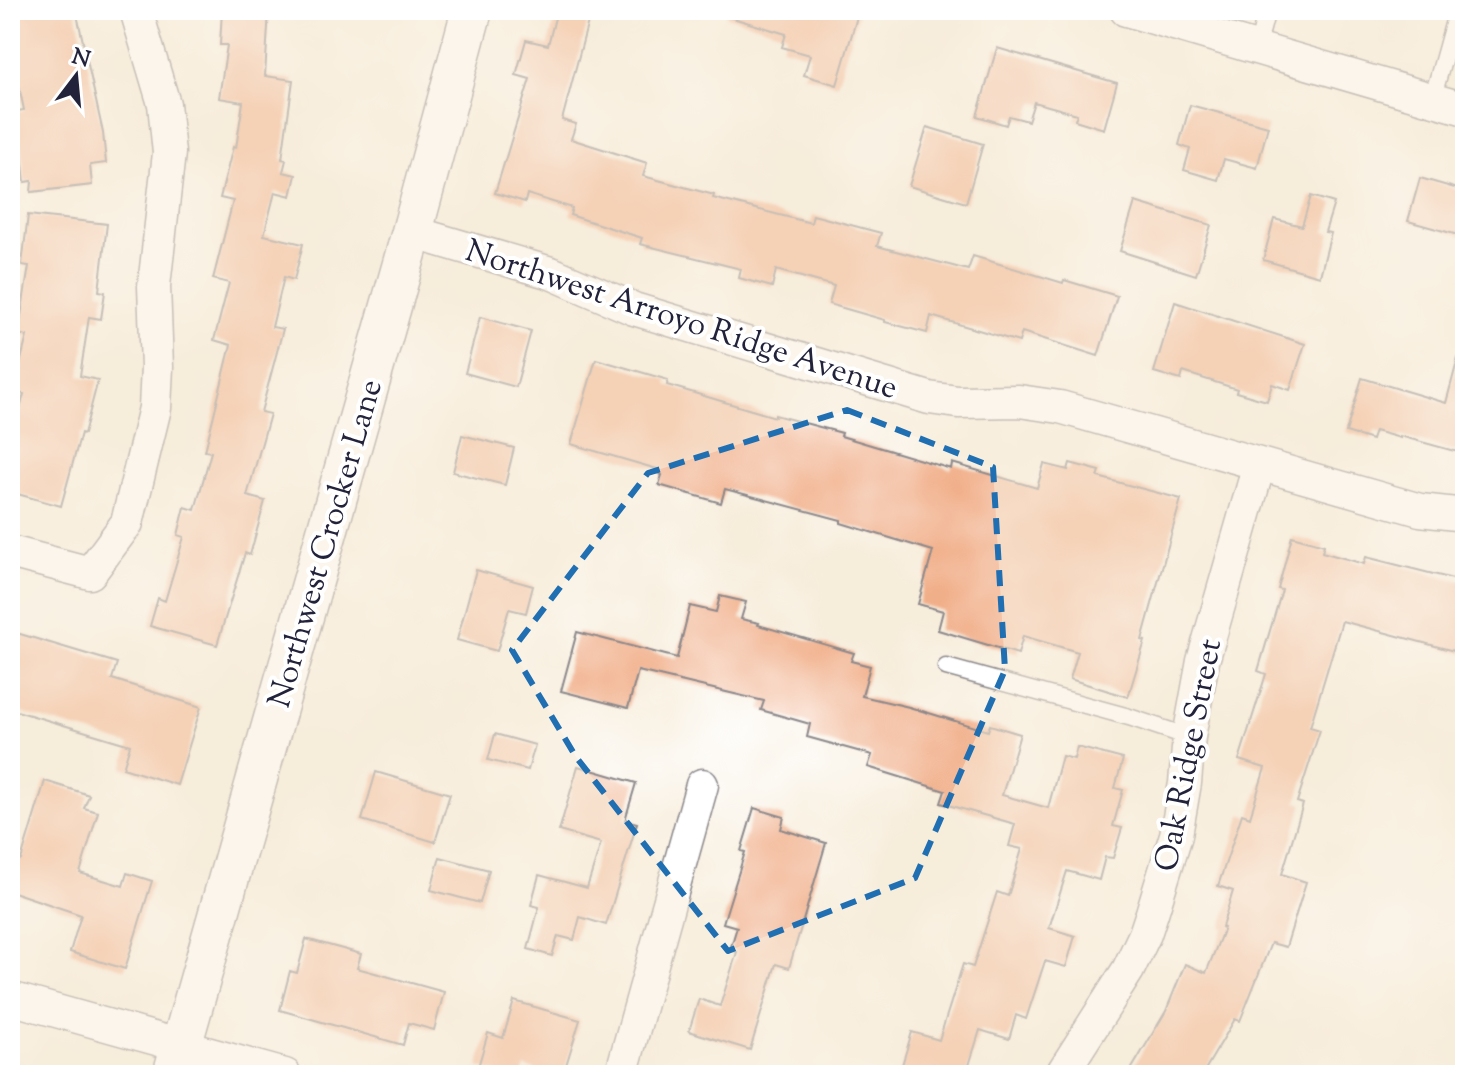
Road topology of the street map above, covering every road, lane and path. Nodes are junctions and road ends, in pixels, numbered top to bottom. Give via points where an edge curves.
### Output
1 (136, 10) edge
2 (472, 10) edge
3 (1126, 10) edge
4 (1267, 10) edge
5 (1457, 10) edge
6 (1257, 48) junction
7 (1432, 100) junction
8 (1465, 109) edge
9 (412, 232) junction
10 (1259, 465) junction
11 (1465, 515) edge
12 (10, 552) edge
13 (946, 667) dead end
14 (1189, 737) junction
15 (702, 785) dead end
16 (10, 998) edge
17 (178, 1060) edge
18 (285, 1075) edge
19 (621, 1075) edge
20 (1061, 1075) edge

1 - 12 street via 164,104 169,153 154,286 155,408 127,523 90,573
2 - 9 street, Northwest Crocker Lane
3 - 6 street
4 - 6 lane
5 - 7 lane
6 - 7 street
7 - 8 street
9 - 10 street, Northwest Arroyo Ridge Avenue via 551,273 634,309 929,398 1060,407
9 - 17 street, Northwest Crocker Lane
10 - 11 street, Northwest Arroyo Ridge Avenue via 1420,510
10 - 14 street, Oak Ridge Street via 1203,661
13 - 14 lane
14 - 20 street, Oak Ridge Street via 1176,835 1145,934
15 - 19 street
16 - 17 street
17 - 18 street

